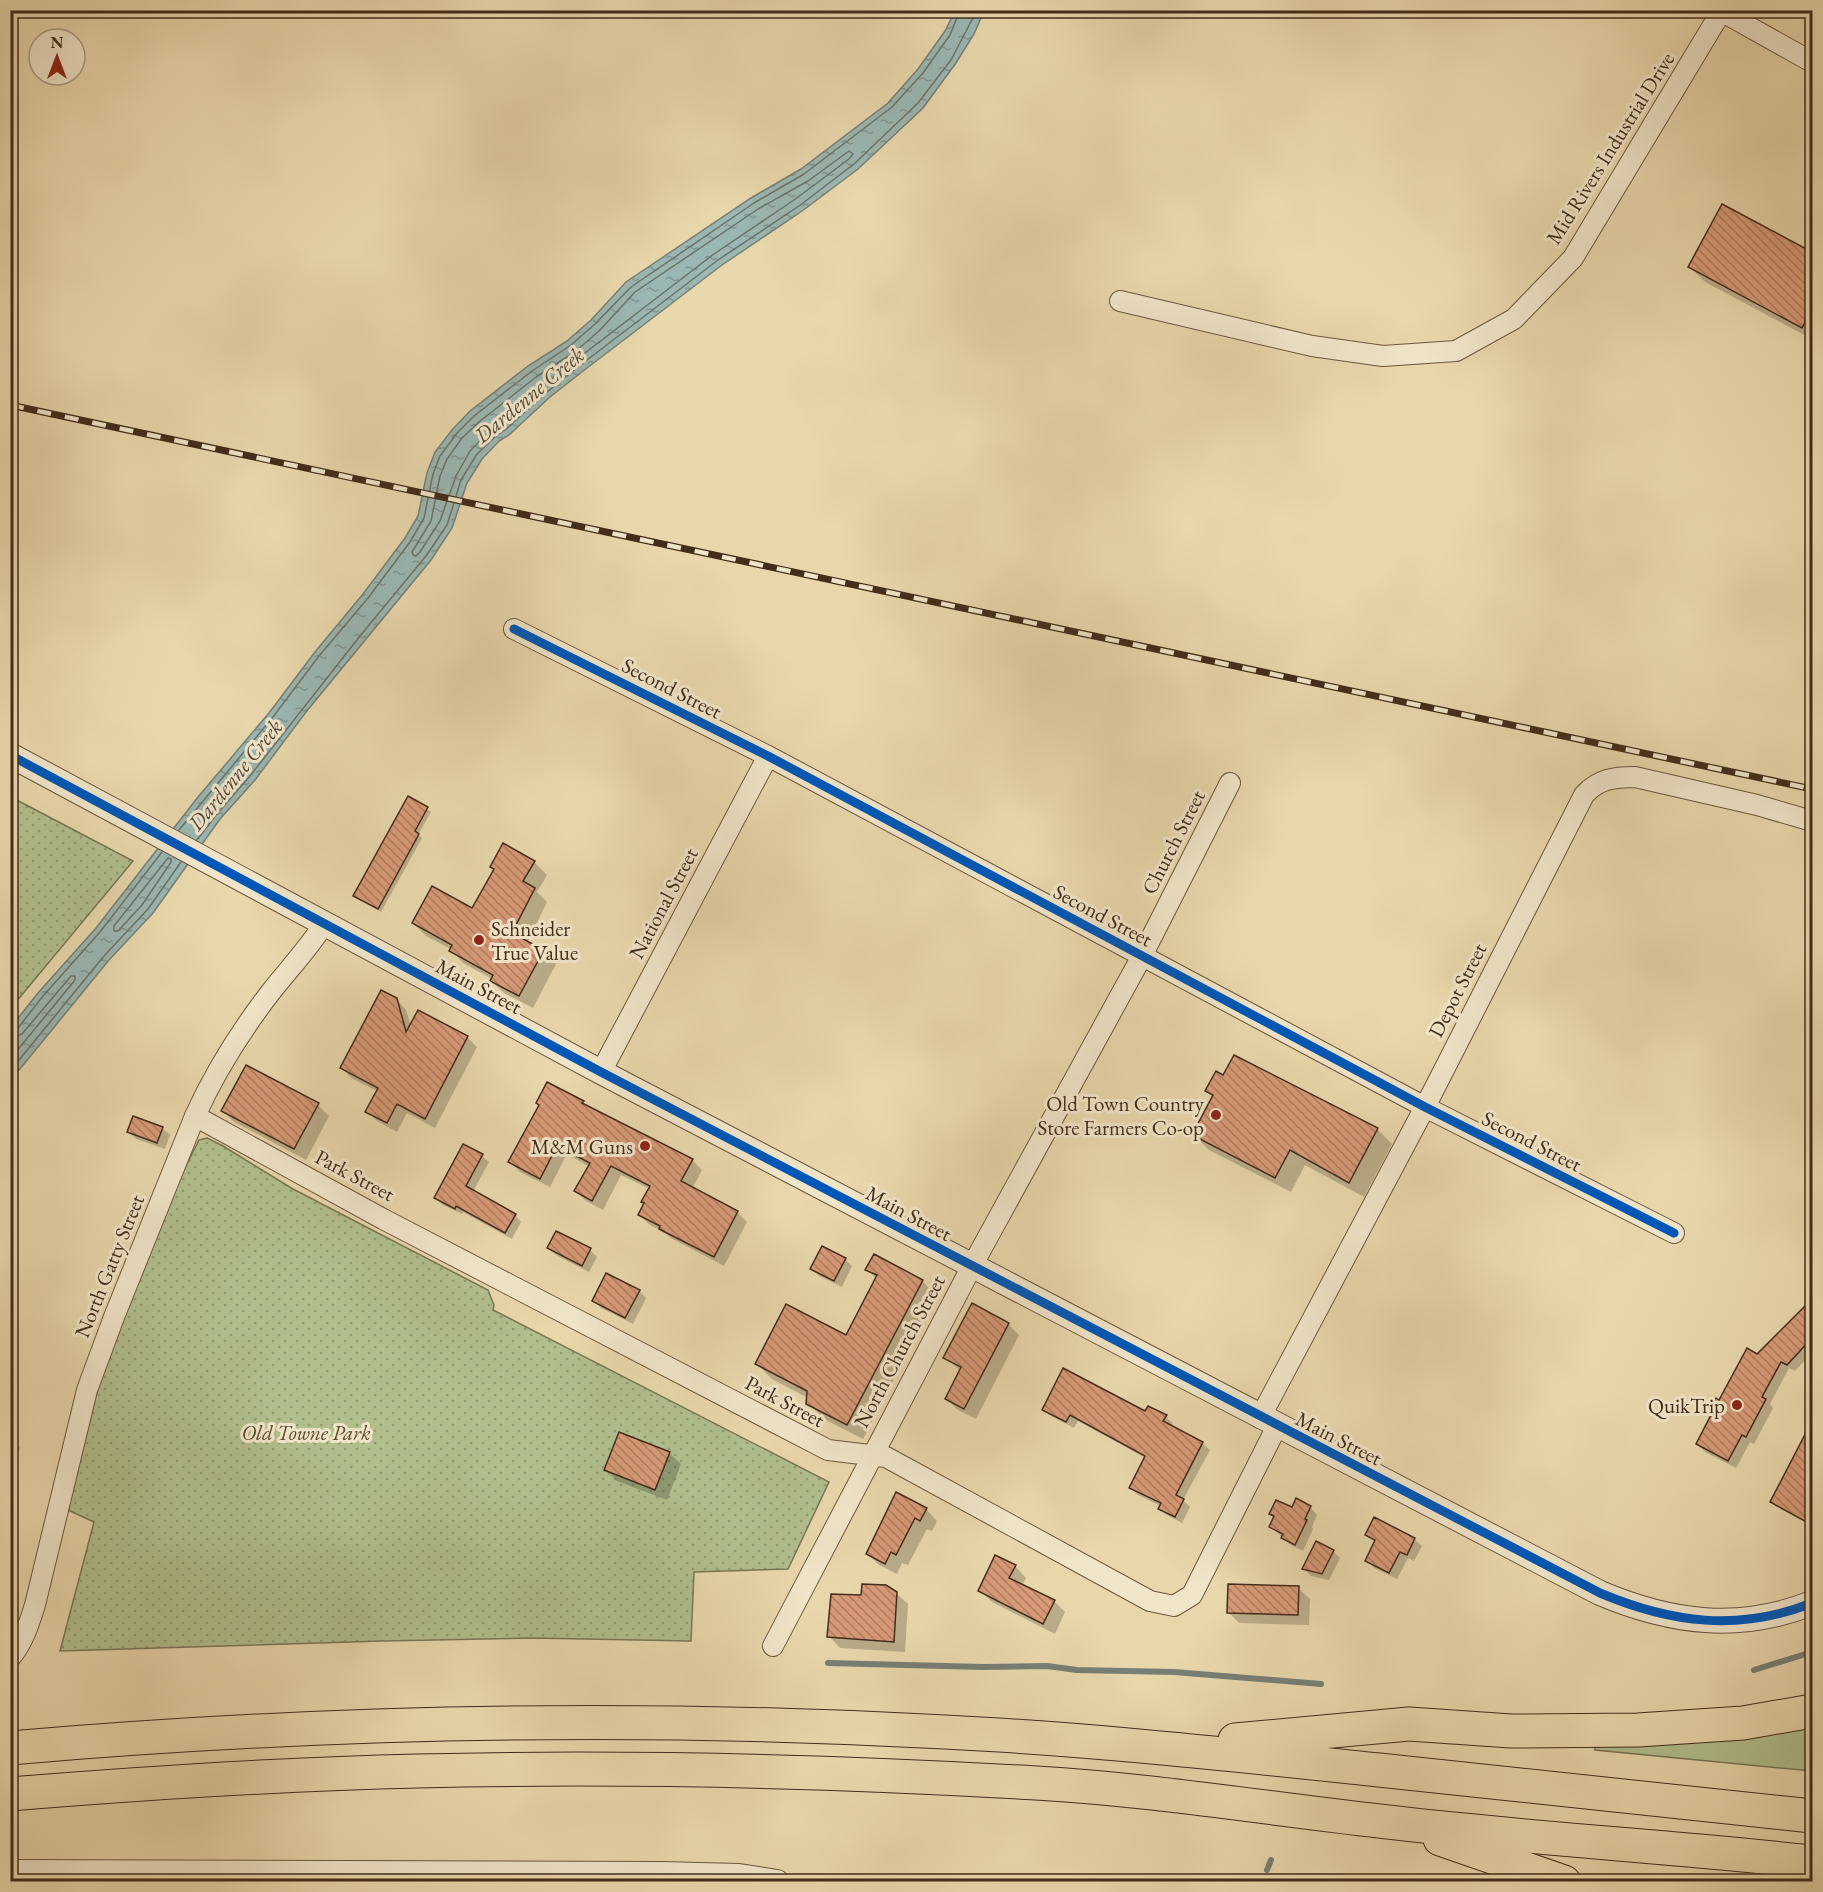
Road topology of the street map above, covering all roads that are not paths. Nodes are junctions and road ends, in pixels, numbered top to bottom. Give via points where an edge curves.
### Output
1 (1720, 11) edge
2 (1812, 63) edge
3 (1120, 301) dead end
4 (514, 629) dead end
5 (10, 755) edge
6 (768, 756) junction
7 (1230, 783) dead end
8 (1812, 821) edge
9 (324, 924) junction
10 (1142, 956) junction
11 (601, 1072) junction
12 (1425, 1107) junction
13 (195, 1116) junction
14 (1674, 1233) dead end
15 (972, 1266) junction
16 (1269, 1422) junction
17 (871, 1456) junction
18 (1812, 1603) edge
19 (773, 1646) dead end
20 (10, 1658) edge
21 (1812, 1711) edge
22 (1162, 1747) junction
23 (10, 1748) edge
24 (10, 1794) edge
25 (1812, 1816) edge
26 (1399, 1824) junction
27 (1812, 1862) edge
28 (10, 1872) edge
29 (659, 1878) edge
30 (777, 1881) edge
31 (1564, 1881) edge

1 - 2 street
1 - 3 street, Mid Rivers Industrial Drive via 1573,258 1514,319 1456,351 1383,356 1312,346
4 - 6 street, Second Street
5 - 9 street, Main Street
6 - 10 street, Second Street
6 - 11 street, National Street
7 - 10 street, Church Street
8 - 12 street, Depot Street via 1635,777 1618,777 1591,787
9 - 11 street, Main Street
9 - 13 street, North Gatty Street via 232,1047
10 - 12 street, Second Street
10 - 15 street, North Church Street
11 - 15 street, Main Street
12 - 14 street, Second Street
12 - 16 street, Depot Street
13 - 17 street, Park Street via 383,1219 828,1450
13 - 20 street, North Gatty Street via 96,1364 35,1605 26,1632
15 - 16 street, Main Street
15 - 17 street, North Church Street
16 - 17 street, Park Street via 1192,1595 1174,1606 1150,1601 886,1457
16 - 18 street, Main Street via 1562,1575 1632,1607 1684,1619 1729,1621 1776,1614
17 - 19 street, North Church Street
21 - 22 highway via 1743,1723 1638,1730 1510,1731 1409,1724
22 - 23 highway via 867,1728 636,1723 337,1728
22 - 25 highway
24 - 26 highway via 210,1779 418,1771 822,1772 1145,1791
26 - 27 highway
26 - 31 highway
28 - 29 street
29 - 30 street via 739,1875

